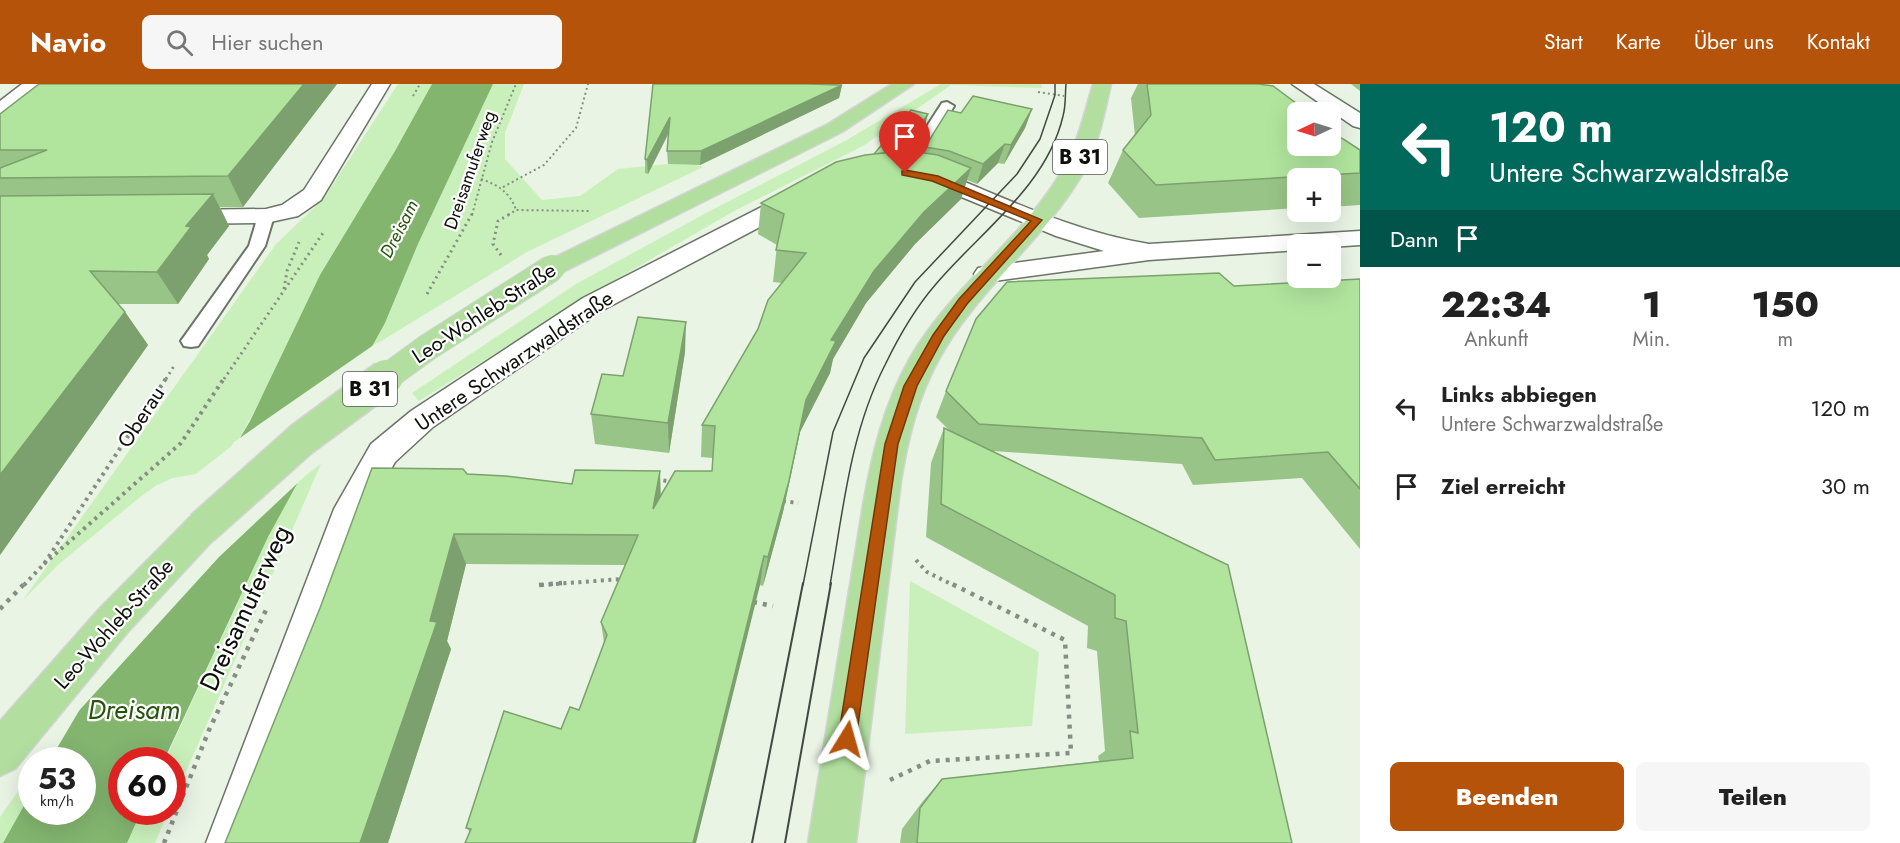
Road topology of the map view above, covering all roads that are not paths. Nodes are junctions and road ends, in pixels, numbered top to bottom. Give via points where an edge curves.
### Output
1 (34, 84) edge
2 (381, 84) edge
3 (905, 84) edge
4 (1102, 84) edge
5 (1301, 84) edge
6 (947, 106) dead end
7 (0, 111) edge
8 (1360, 122) edge
9 (894, 174) joint
10 (820, 187) edge
11 (266, 216) junction
12 (162, 217) edge
13 (1037, 220) junction
14 (1360, 238) edge
15 (1149, 252) junction
16 (987, 274) junction
17 (191, 341) road end
18 (0, 754) edge
19 (230, 843) edge
20 (832, 843) edge

1 - 7 street
2 - 11 street via 313,195 290,211
3 - 18 main road, Leo-Wohleb-Straße / B 31, bridge via 835,128 552,268 428,347 302,439 202,528 113,621
4 - 13 main road, B 31 via 1086,145
5 - 8 street
6 - 9 lane
9 - 13 street via 935,178
10 - 19 street, Untere Schwarzwaldstraße via 593,304 422,419 383,453 351,509
11 - 12 street
11 - 17 lane via 257,246
13 - 15 street via 1091,239
13 - 16 main road, B 31
14 - 15 street
15 - 16 street
16 - 20 main road, B 31 via 939,335 910,386 891,444

